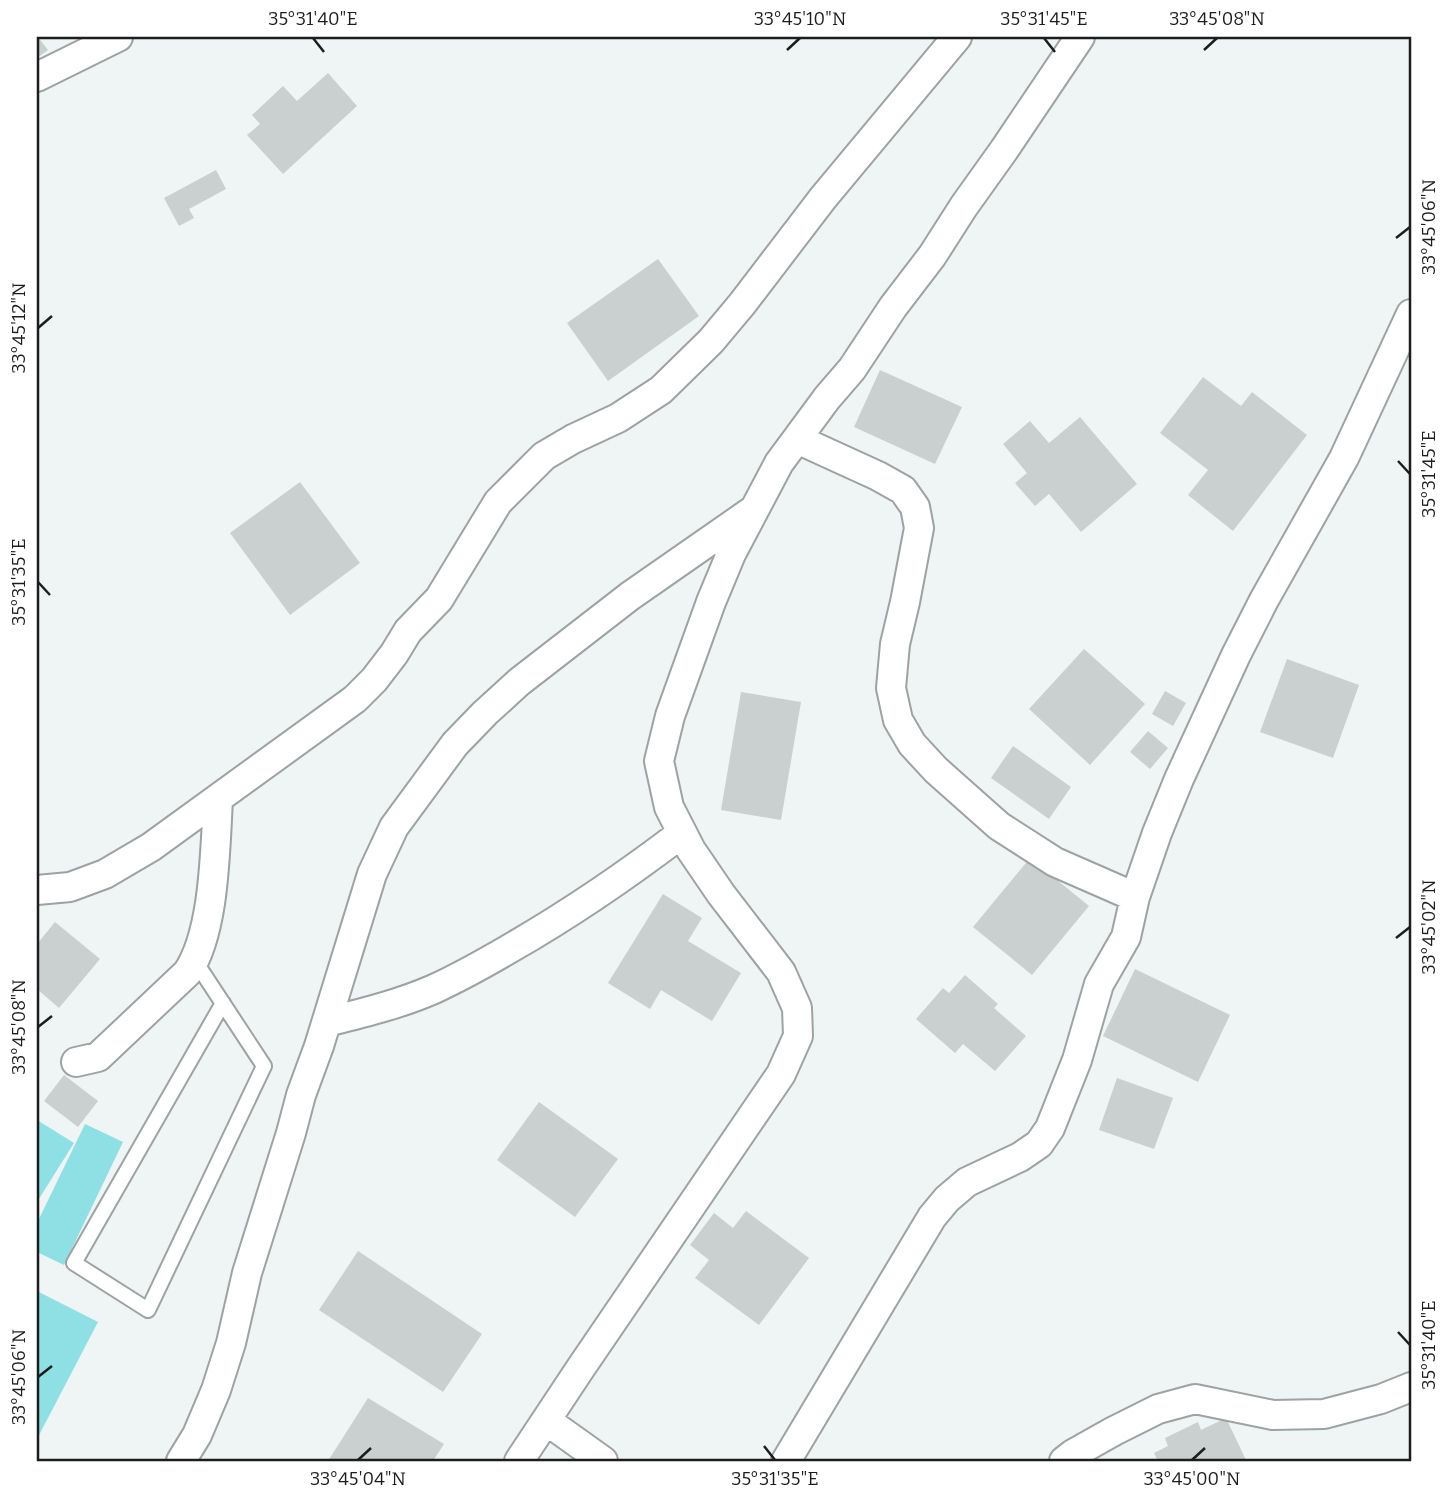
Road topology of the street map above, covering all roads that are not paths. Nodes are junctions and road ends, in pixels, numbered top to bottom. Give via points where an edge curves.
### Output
1 (118, 37) edge
2 (957, 37) edge
3 (1080, 37) edge
4 (37, 77) edge
5 (1411, 314) edge
6 (797, 439) junction
7 (754, 510) junction
8 (218, 800) junction
9 (682, 832) junction
10 (37, 890) edge
11 (1135, 897) junction
12 (195, 961) junction
13 (223, 1003) junction
14 (327, 1022) junction
15 (76, 1062) dead end
16 (1411, 1387) edge
17 (547, 1421) junction
18 (181, 1461) edge
19 (519, 1461) edge
20 (603, 1461) edge
21 (786, 1461) edge
22 (1064, 1461) edge

1 - 4 street
2 - 8 street via 711,341 661,390 544,456 498,502 439,599 408,631 374,680
3 - 6 street via 932,256
5 - 11 street via 1344,458 1237,655 1179,779
6 - 7 street
6 - 11 street via 903,490 915,507 919,528 895,644 891,688 898,720 912,744 999,826 1055,862
7 - 9 street via 710,602 659,761 669,807
7 - 14 street via 630,596 519,682 455,744 394,827 372,874
8 - 10 street via 105,874 70,887
8 - 12 street via 210,905
9 - 14 street via 555,922 481,965 411,998
9 - 17 street via 721,894 781,972 797,1008 798,1036 782,1074
11 - 21 street via 1126,937 1099,984 1077,1060 1050,1128 1039,1144 1020,1157 967,1182 932,1217
12 - 13 lane
12 - 15 street via 98,1057
13 - 13 lane via 264,1066 148,1310 74,1264
14 - 18 street via 247,1273 216,1390
16 - 22 street via 1324,1414 1273,1415 1195,1399 1158,1409
17 - 19 street
17 - 20 street

